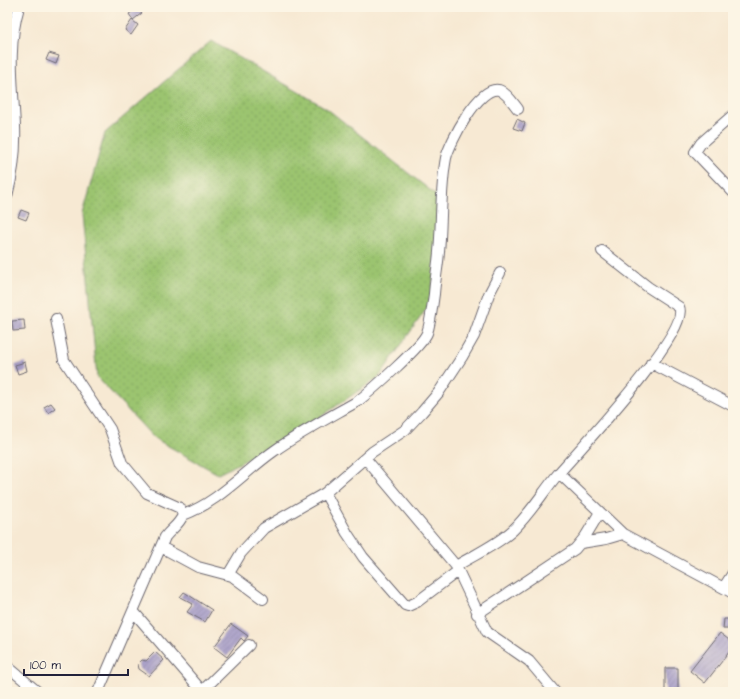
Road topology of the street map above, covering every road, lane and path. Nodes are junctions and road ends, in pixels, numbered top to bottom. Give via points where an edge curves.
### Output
1 (19, 7) edge
2 (9, 87) edge
3 (518, 110) dead end
4 (733, 115) edge
5 (733, 192) edge
6 (7, 196) edge
7 (602, 251) dead end
8 (500, 273) dead end
9 (56, 319) dead end
10 (651, 363) junction
11 (733, 406) edge
12 (365, 458) junction
13 (559, 473) junction
14 (325, 493) junction
15 (600, 512) junction
16 (183, 515) junction
17 (622, 534) junction
18 (581, 543) junction
19 (161, 547) junction
20 (457, 568) junction
21 (733, 573) edge
22 (228, 574) junction
23 (724, 587) junction
24 (733, 593) edge
25 (263, 599) dead end
26 (133, 611) junction
27 (477, 614) junction
28 (248, 645) dead end
29 (7, 666) edge
30 (202, 691) edge
31 (38, 692) edge
32 (98, 692) edge
33 (555, 692) edge

1 - 2 street
2 - 6 street via 15,140
3 - 16 street via 504,93 499,90 490,91 472,108 453,142 446,160 440,210 439,252 430,317 424,339 358,401 286,443 217,496 193,512
4 - 5 street via 701,143 695,152
7 - 10 street via 648,287 675,303 681,310 675,326
8 - 12 street via 489,294 474,336 439,392 404,430
9 - 16 street via 64,360 110,429 122,462 147,493 180,508
10 - 11 street
10 - 13 street via 609,418
12 - 14 street
12 - 20 street
13 - 15 street
13 - 20 street via 513,530
14 - 20 street via 363,557 405,605 417,602
14 - 22 street via 264,528 241,553
15 - 17 street
15 - 18 street
16 - 19 street via 165,537
17 - 18 street via 606,540
17 - 23 street
18 - 27 street via 570,553
19 - 22 street via 198,567
19 - 26 street
20 - 27 street
21 - 23 street
22 - 25 street
23 - 24 street
26 - 30 street
26 - 32 street
27 - 33 street via 486,632 529,661
28 - 30 street
29 - 31 street

